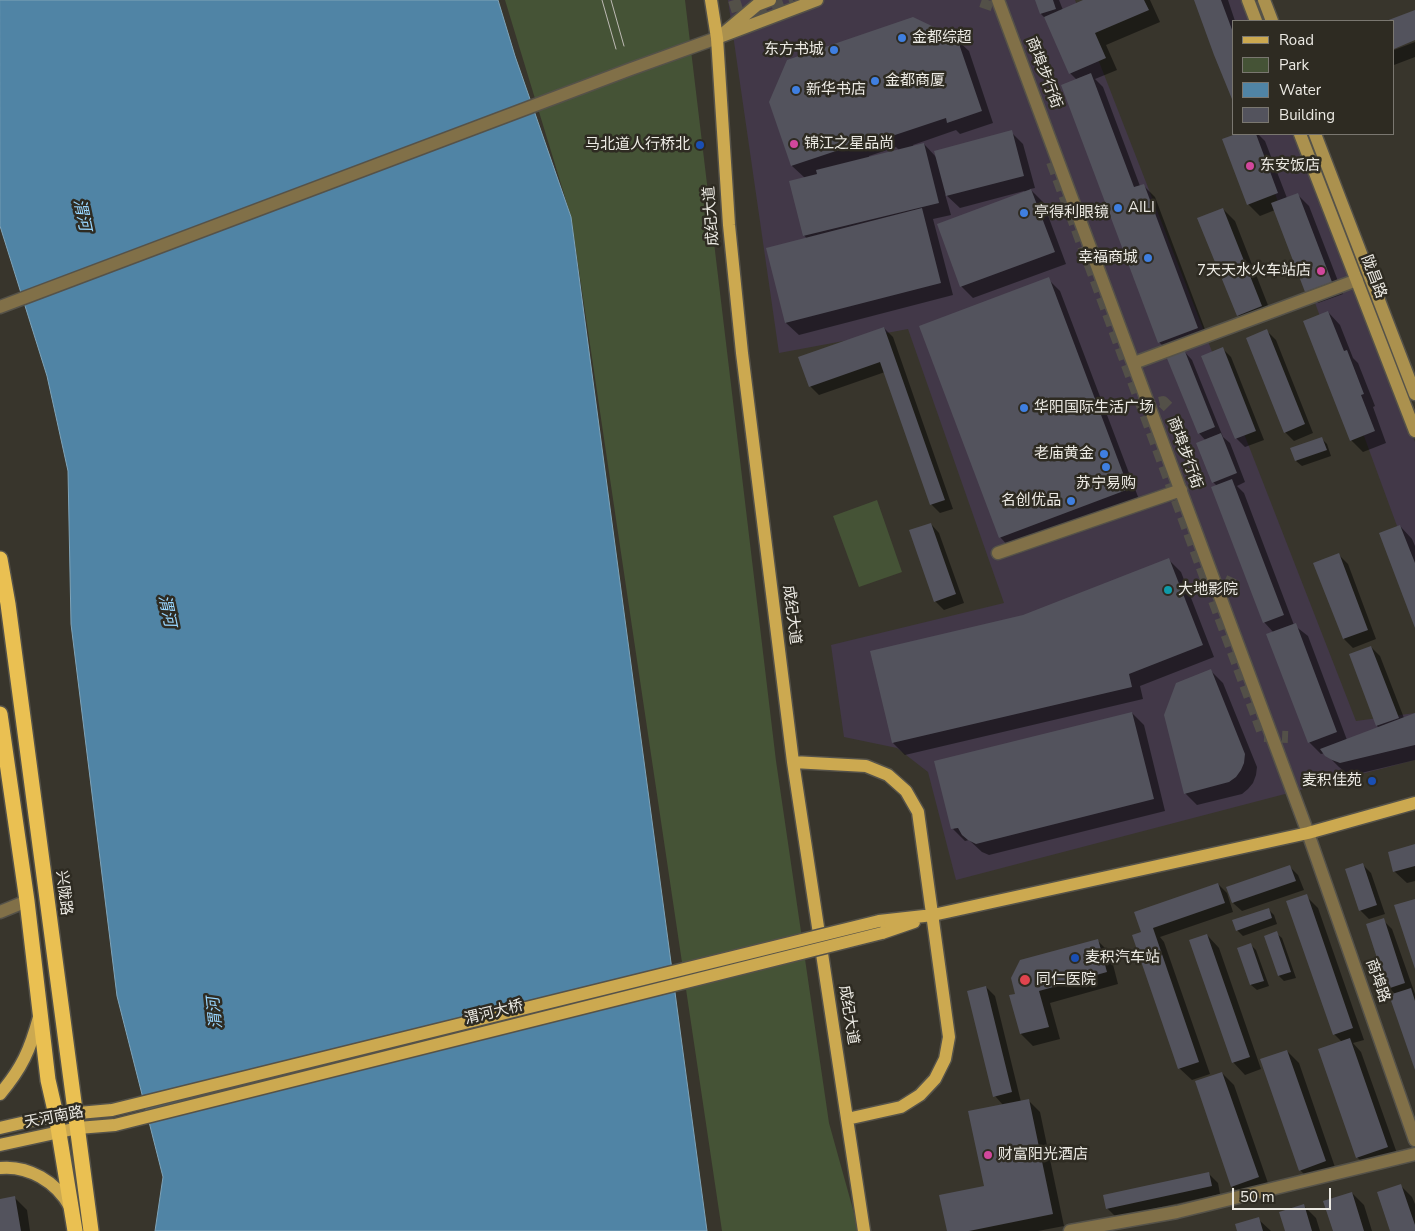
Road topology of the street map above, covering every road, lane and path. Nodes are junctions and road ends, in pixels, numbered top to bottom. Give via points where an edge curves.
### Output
1 (711, 0) edge
2 (770, 0) edge
3 (817, 0) edge
4 (998, 0) tunnel mouth
5 (1248, 0) edge
6 (1264, 0) edge
7 (1256, 20) edge
8 (1272, 20) edge
9 (717, 38) junction
10 (1300, 135) edge
11 (1315, 135) edge
12 (1356, 280) junction
13 (0, 307) edge
14 (1134, 363) junction
15 (1415, 394) edge
16 (1415, 431) edge
17 (1181, 490) junction
18 (998, 553) dead end
19 (0, 559) edge
20 (0, 714) edge
21 (793, 762) junction
22 (1415, 803) edge
23 (1308, 833) junction
24 (27, 901) junction
25 (0, 912) edge
26 (933, 915) junction
27 (881, 927) junction
28 (40, 1015) junction
29 (0, 1094) edge
30 (112, 1110) joint
31 (56, 1115) junction
32 (848, 1119) junction
33 (76, 1121) junction
34 (114, 1125) joint
35 (0, 1128) edge
36 (58, 1133) junction
37 (1415, 1140) edge
38 (0, 1145) edge
39 (1415, 1154) edge
40 (0, 1168) edge
41 (72, 1212) junction
42 (75, 1231) edge
43 (90, 1231) edge
44 (864, 1231) edge
45 (1070, 1231) edge

1 - 9 main road, 成纪大道
2 - 9 main road via 756,5
3 - 9 main road
4 - 14 street, 商埠步行街
5 - 7 main road
6 - 8 main road
9 - 13 street
9 - 21 main road, 成纪大道 via 729,225 742,353
10 - 12 main road, 陇昌路
11 - 15 main road, 陇昌路
12 - 14 street
12 - 16 main road, 陇昌路
14 - 17 street, 商埠步行街
17 - 18 street
17 - 23 street, 商埠步行街
19 - 33 highway, 兴陇路
20 - 24 highway
21 - 26 main road via 866,766 888,775 906,791 918,812
21 - 32 main road, 成纪大道
22 - 23 main road
23 - 26 main road
23 - 37 street, 商埠路
24 - 25 street
24 - 28 highway
26 - 27 main road
26 - 32 main road via 949,1036 945,1059 935,1078 920,1095 901,1106
27 - 30 main road, 渭河大桥, bridge
27 - 34 main road, 渭河大桥, bridge
28 - 29 main road via 26,1057
28 - 31 highway
30 - 33 main road, 天河南路
31 - 33 main road, 天河南路
31 - 35 main road, 天河南路
31 - 36 highway
32 - 44 main road, 成纪大道
33 - 34 main road, 天河南路
33 - 36 main road, 天河南路
33 - 43 highway, 兴陇路
36 - 38 main road, 天河南路
36 - 41 highway
39 - 45 street via 1177,1212
40 - 41 main road via 21,1169 39,1176 55,1187
41 - 42 highway

